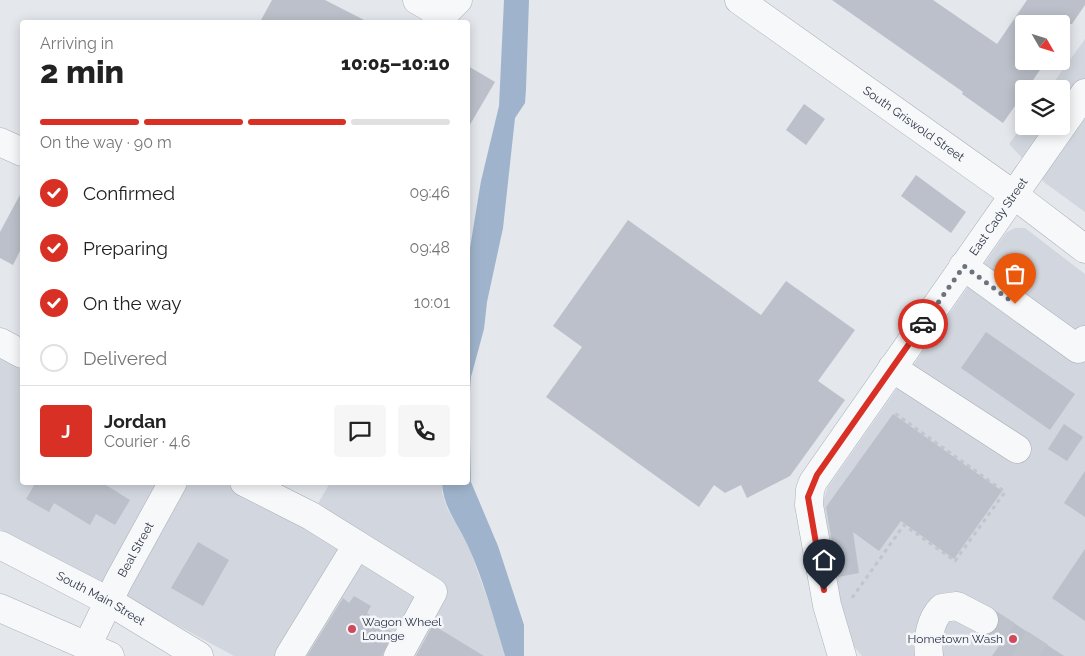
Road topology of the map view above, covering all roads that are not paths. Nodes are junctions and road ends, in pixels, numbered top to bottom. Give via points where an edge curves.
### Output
1 (417, 0) edge
2 (739, 0) edge
3 (446, 12) edge
4 (1085, 93) edge
5 (0, 142) edge
6 (20, 151) edge
7 (1014, 195) junction
8 (1085, 248) edge
9 (964, 266) junction
10 (1085, 340) edge
11 (0, 342) edge
12 (20, 353) edge
13 (892, 368) junction
14 (1018, 449) dead end
15 (172, 485) edge
16 (250, 485) edge
17 (0, 545) edge
18 (357, 545) junction
19 (110, 602) junction
20 (0, 608) edge
21 (984, 620) tunnel mouth
22 (99, 651) edge
23 (199, 656) edge
24 (290, 656) edge
25 (398, 656) edge
26 (842, 656) edge
27 (929, 656) edge

1 - 3 street
2 - 7 street, South Griswold Street
4 - 7 street, East Cady Street
5 - 6 street
7 - 8 street, South Griswold Street
7 - 9 street, East Cady Street
9 - 10 street via 1078,349
9 - 13 street, East Cady Street
11 - 12 street
13 - 14 street
13 - 26 street, East Cady Street via 817,475 810,490 809,505 839,602
15 - 19 street, Beal Street
16 - 18 street via 311,516
17 - 19 street, South Main Street
18 - 24 street
18 - 25 street via 433,592
19 - 22 street, Beal Street
19 - 23 street, South Main Street
20 - 22 street
21 - 27 street via 957,606 942,608 932,624

